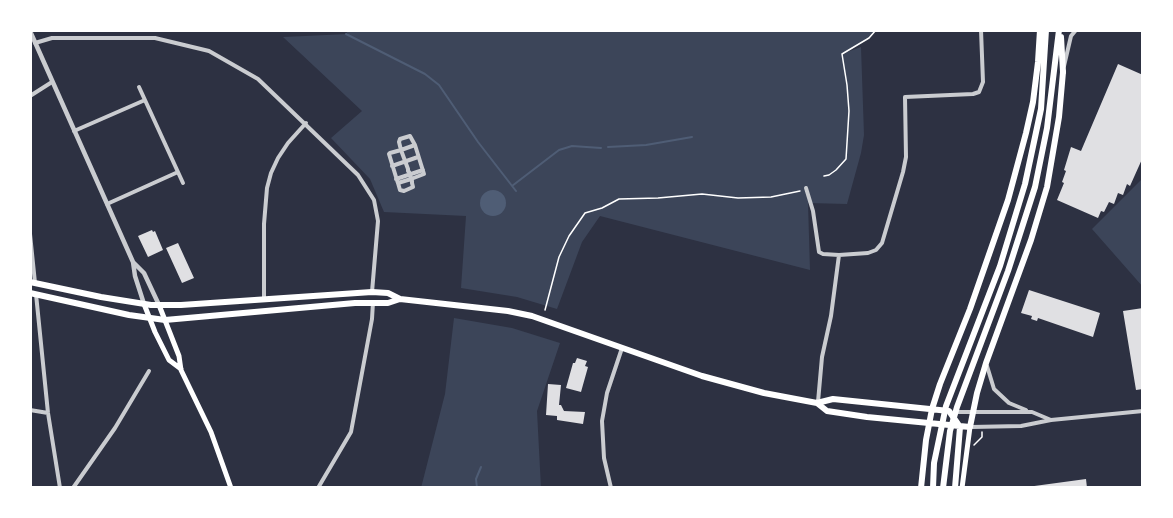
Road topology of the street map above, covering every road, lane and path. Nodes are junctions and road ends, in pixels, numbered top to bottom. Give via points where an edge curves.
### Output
1 (876, 30) edge
2 (981, 30) edge
3 (1040, 30) edge
4 (1046, 30) edge
5 (1060, 30) edge
6 (1076, 30) edge
7 (30, 31) edge
8 (35, 43) junction
9 (1063, 72) junction
10 (52, 82) junction
11 (139, 87) dead end
12 (30, 96) edge
13 (145, 100) junction
14 (306, 123) junction
15 (74, 131) junction
16 (414, 146) junction
17 (401, 150) junction
18 (418, 157) junction
19 (405, 161) junction
20 (392, 166) junction
21 (178, 172) junction
22 (824, 176) dead end
23 (410, 177) junction
24 (397, 181) junction
25 (183, 183) dead end
26 (806, 188) joint
27 (107, 204) junction
28 (30, 234) edge
29 (839, 255) junction
30 (133, 262) junction
31 (33, 283) edge
32 (372, 292) junction
33 (33, 293) edge
34 (264, 299) junction
35 (400, 299) junction
36 (373, 302) junction
37 (144, 304) junction
38 (159, 305) junction
39 (545, 310) dead end
40 (150, 319) junction
41 (165, 320) junction
42 (622, 348) junction
43 (986, 363) junction
44 (181, 370) junction
45 (149, 371) dead end
46 (818, 403) junction
47 (936, 409) junction
48 (30, 410) edge
49 (949, 411) junction
50 (1143, 411) edge
51 (1030, 412) junction
52 (48, 413) junction
53 (973, 413) junction
54 (1051, 420) junction
55 (933, 424) junction
56 (960, 427) junction
57 (970, 427) junction
58 (983, 427) junction
59 (973, 451) dead end
60 (60, 488) edge
61 (73, 488) edge
62 (231, 488) edge
63 (318, 488) edge
64 (328, 488) edge
65 (349, 488) edge
66 (611, 488) edge
67 (921, 488) edge
68 (933, 488) edge
69 (943, 488) edge
70 (955, 488) edge
71 (962, 488) edge

1 - 22 path via 842,54 849,111 846,159
2 - 29 street via 983,82 979,92 905,97 906,157 882,243 868,253
3 - 47 main road via 1033,102 1008,200 940,384
4 - 68 main road via 1041,108 1025,183 1000,266 946,406
5 - 9 main road
5 - 69 main road via 1035,187 950,431
6 - 9 street via 1071,36
7 - 8 street
8 - 10 street
8 - 14 street via 51,38 127,36 155,38 209,51 258,79
9 - 43 main road via 1047,187
10 - 12 street
10 - 15 street
11 - 13 street
13 - 15 street
13 - 21 street
14 - 32 street via 358,175 374,200 378,221
14 - 34 street via 280,154 267,188
15 - 27 street
16 - 17 street
16 - 17 street via 410,136 400,139
16 - 18 street
17 - 19 street
17 - 20 street via 389,154
18 - 19 street
18 - 23 street via 423,170
19 - 20 street
19 - 23 street
20 - 24 street
21 - 25 street
21 - 27 street
23 - 24 street
23 - 24 street via 412,189 401,191
26 - 29 street via 819,252
26 - 39 path via 795,194 771,197 700,194 618,199 585,213 559,257
27 - 30 street
28 - 31 street
29 - 46 street
30 - 37 street
30 - 38 street via 144,273
31 - 37 main road
32 - 34 main road
32 - 35 main road
33 - 40 main road
33 - 52 street
34 - 38 main road
35 - 36 main road
35 - 42 main road via 532,316
36 - 41 main road
36 - 63 street via 351,432
37 - 38 main road
37 - 40 main road
38 - 41 main road
40 - 41 main road
40 - 44 main road via 169,360
41 - 44 main road
42 - 46 main road via 740,387
42 - 66 street via 602,421 603,454
43 - 51 street via 994,389 1009,403
43 - 53 main road
44 - 62 main road via 211,432
45 - 61 street via 116,428
46 - 47 main road via 833,399
46 - 55 main road via 827,411
47 - 49 main road
47 - 55 main road
48 - 52 street
49 - 53 street
49 - 56 main road
50 - 54 street
51 - 53 street
51 - 54 street
52 - 60 street
53 - 57 main road
54 - 58 street
55 - 56 main road
55 - 67 main road
56 - 57 main road
56 - 70 main road
57 - 58 street
57 - 71 main road
58 - 59 path
64 - 65 street

